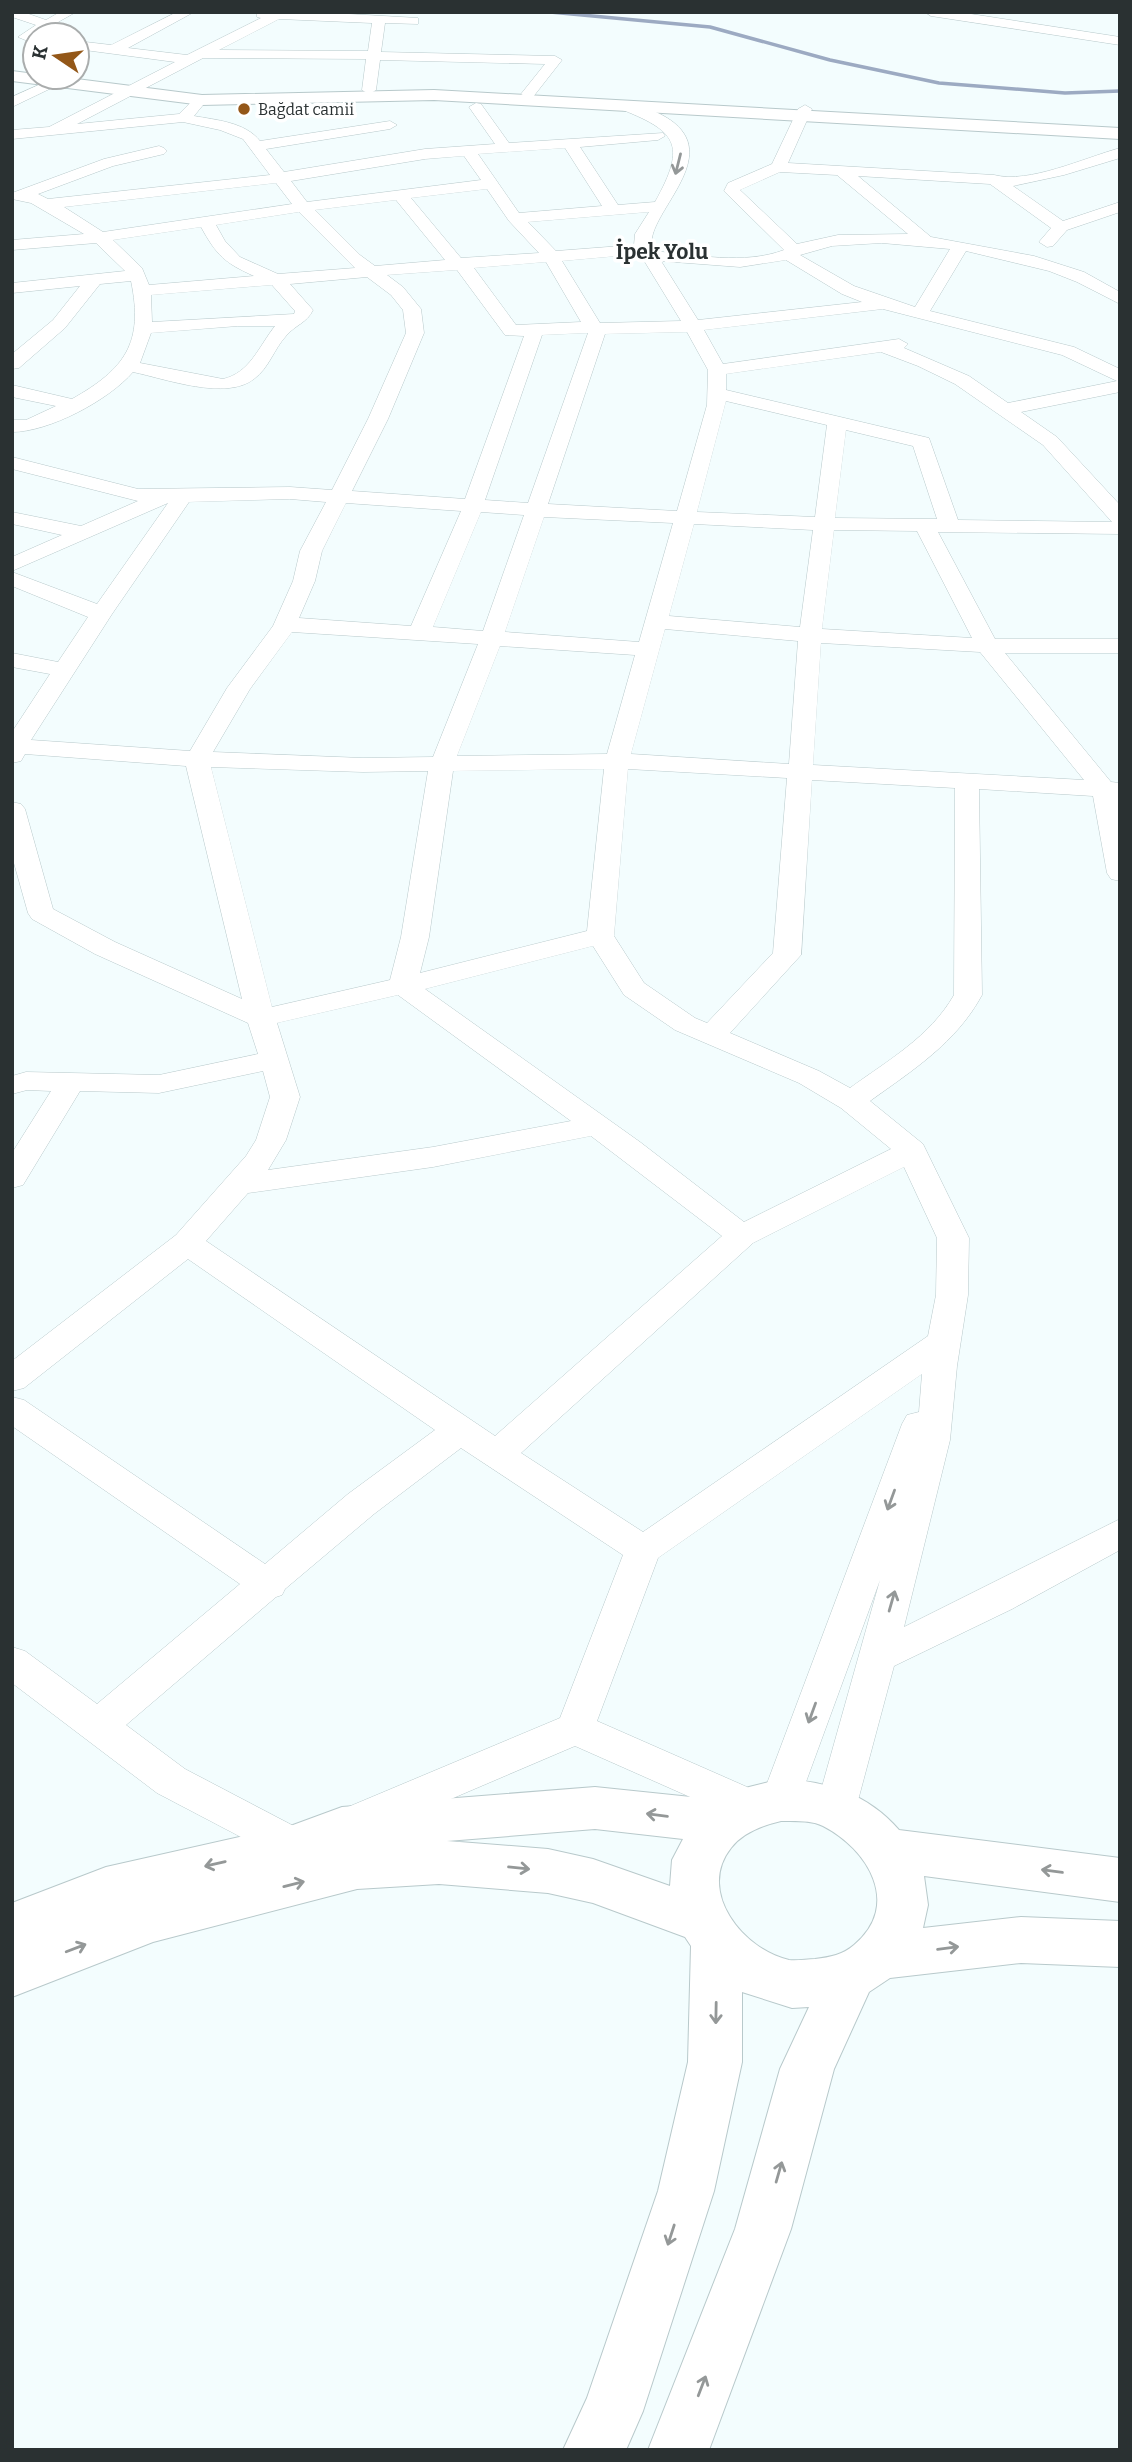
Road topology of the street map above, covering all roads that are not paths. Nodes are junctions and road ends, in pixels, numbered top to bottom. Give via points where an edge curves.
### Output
1 (70, 12) edge
2 (188, 12) edge
3 (243, 12) edge
4 (931, 12) edge
5 (12, 13) edge
6 (280, 14) edge
7 (412, 16) edge
8 (1079, 18) dead end
9 (379, 19) junction
10 (37, 21) edge
11 (52, 21) edge
12 (1043, 30) junction
13 (1120, 41) edge
14 (91, 47) edge
15 (113, 50) junction
16 (373, 55) junction
17 (196, 57) junction
18 (91, 83) edge
19 (136, 88) junction
20 (36, 91) edge
21 (528, 94) junction
22 (370, 98) junction
23 (202, 100) junction
24 (12, 103) edge
25 (623, 105) junction
26 (476, 107) dead end
27 (803, 112) junction
28 (183, 118) junction
29 (137, 124) junction
30 (70, 129) junction
31 (52, 131) junction
32 (1114, 131) edge
33 (399, 132) junction
34 (12, 135) edge
35 (657, 136) dead end
36 (570, 143) junction
37 (1120, 144) edge
38 (257, 146) junction
39 (505, 148) junction
40 (468, 150) junction
41 (1120, 153) edge
42 (99, 154) junction
43 (425, 154) junction
44 (166, 160) junction
45 (778, 167) junction
46 (843, 172) junction
47 (282, 178) junction
48 (489, 184) junction
49 (1001, 184) junction
50 (187, 189) junction
51 (400, 195) junction
52 (18, 196) edge
53 (47, 204) junction
54 (303, 206) junction
55 (660, 206) junction
56 (1120, 207) edge
57 (613, 210) junction
58 (515, 218) junction
59 (206, 222) junction
60 (1061, 227) junction
61 (103, 237) junction
62 (927, 242) junction
63 (12, 244) edge
64 (960, 247) junction
65 (646, 252) junction
66 (792, 253) junction
67 (550, 255) junction
68 (1029, 260) junction
69 (459, 263) junction
70 (368, 271) junction
71 (94, 280) junction
72 (278, 280) junction
73 (138, 283) junction
74 (12, 288) edge
75 (1120, 299) edge
76 (883, 304) junction
77 (919, 314) junction
78 (289, 321) junction
79 (694, 326) junction
80 (143, 328) junction
81 (596, 328) junction
82 (535, 330) junction
83 (984, 331) junction
84 (945, 337) dead end
85 (920, 341) dead end
86 (881, 346) junction
87 (12, 364) edge
88 (130, 366) junction
89 (1120, 376) edge
90 (717, 382) junction
91 (1120, 386) edge
92 (12, 391) edge
93 (75, 405) junction
94 (1003, 410) junction
95 (837, 422) junction
96 (12, 426) edge
97 (12, 463) edge
98 (175, 496) junction
99 (340, 496) junction
100 (473, 506) junction
101 (537, 510) junction
102 (685, 517) junction
103 (12, 518) edge
104 (1120, 518) edge
105 (826, 524) junction
106 (924, 525) junction
107 (949, 525) junction
108 (1120, 527) edge
109 (84, 533) junction
110 (12, 565) edge
111 (12, 578) edge
112 (101, 614) junction
113 (656, 622) junction
114 (285, 625) junction
115 (419, 633) junction
116 (810, 635) junction
117 (492, 638) junction
118 (1120, 646) edge
119 (988, 647) junction
120 (649, 649) junction
121 (12, 660) edge
122 (64, 670) junction
123 (13, 749) edge
124 (197, 759) junction
125 (618, 761) junction
126 (441, 766) junction
127 (799, 773) junction
128 (967, 780) junction
129 (1112, 789) edge
130 (12, 809) edge
131 (1120, 873) edge
132 (600, 936) junction
133 (403, 986) junction
134 (261, 1018) junction
135 (712, 1035) junction
136 (274, 1060) junction
137 (70, 1083) junction
138 (12, 1085) edge
139 (850, 1101) junction
140 (595, 1126) junction
141 (912, 1152) junction
142 (12, 1178) edge
143 (238, 1184) junction
144 (742, 1236) junction
145 (187, 1242) junction
146 (942, 1354) junction
147 (12, 1379) edge
148 (12, 1409) edge
149 (460, 1430) junction
150 (498, 1453) junction
151 (1120, 1533) edge
152 (643, 1550) junction
153 (269, 1584) junction
154 (875, 1658) junction
155 (12, 1662) edge
156 (99, 1725) junction
157 (575, 1729) junction
158 (836, 1808) junction
159 (752, 1810) junction
160 (342, 1828) junction
161 (295, 1846) junction
162 (888, 1850) junction
163 (1120, 1880) edge
164 (12, 1927) edge
165 (709, 1933) junction
166 (1120, 1944) edge
167 (864, 1966) junction
168 (12, 1973) edge
169 (593, 2450) edge
170 (678, 2450) edge

1 - 11 street
2 - 15 street
3 - 6 street
4 - 12 street
5 - 10 street
6 - 9 street
6 - 17 street
7 - 9 street
8 - 12 street
9 - 16 street
12 - 13 street
14 - 15 street
15 - 17 street
16 - 17 street
16 - 21 street via 555,60
16 - 22 street
17 - 19 street
18 - 19 main road
19 - 22 main road via 209,95
19 - 23 main road
19 - 31 street
20 - 24 street
21 - 22 main road
21 - 27 main road
22 - 33 street
23 - 25 main road via 398,94
23 - 28 street
25 - 27 main road
25 -> 55 street via 669,127 682,148 678,169
26 - 39 street
27 - 32 main road
27 - 45 street
28 - 29 street
28 - 38 street via 238,131
29 - 30 street
29 - 44 street
30 - 31 street
30 - 42 street
31 - 34 street
32 - 37 street
33 - 38 street
33 - 43 street
35 - 36 street
36 - 39 street
36 - 57 street
38 - 47 street
39 - 40 street
40 - 43 street
40 - 48 street
41 - 49 street
42 - 44 street
42 - 52 street
43 - 47 street
44 - 50 street
45 - 46 street
45 - 66 street via 734,186 732,191
46 - 49 street
46 - 62 street
47 - 50 street
47 - 54 street
48 - 51 street
48 - 58 street
49 - 60 street
50 - 53 street
51 - 54 street
51 - 69 street
52 - 53 street
53 - 61 street
54 - 59 street
54 - 70 street
55 - 57 street
55 - 65 street via 643,234
56 - 60 street
57 - 58 street
58 - 67 street
59 - 61 street
59 - 72 street via 234,261
60 - 68 street
61 - 63 street
61 - 73 street
62 - 64 street
62 - 66 street via 855,239
64 - 68 street
64 - 77 street
65 - 66 street via 738,262
65 - 67 street
65 - 79 street
66 - 76 street via 848,290
67 - 69 street
67 - 81 street
68 - 75 street via 1081,277
69 - 70 street
69 - 82 street via 511,331
70 - 72 street
70 - 99 street via 397,291 412,309 415,333
71 - 73 street
71 - 74 street
71 - 87 street via 59,324
72 - 73 street
72 - 78 street via 304,310 301,317
73 - 80 street
76 - 77 street
76 - 79 street
77 - 83 street
78 - 80 street
78 - 88 street via 249,376 237,384
79 - 81 street
79 - 90 street
80 - 88 street
81 - 82 street
81 - 101 street
82 - 100 street
83 - 84 street
83 - 89 street via 1068,351
85 - 86 street
86 - 90 street
86 - 94 street via 962,380
88 - 93 street
90 - 95 street
90 - 102 street via 716,405
91 - 94 street
92 - 93 street
93 - 96 street via 29,426
94 - 104 street via 1058,448
95 - 105 street
95 - 107 street via 922,442
97 - 98 street via 138,495
98 - 99 street
98 - 109 street
98 - 112 street
99 - 100 street
99 - 114 street via 311,551
100 - 101 street
100 - 115 street
101 - 102 street
101 - 117 street
102 - 105 street
102 - 113 street
103 - 109 street
105 - 106 street
105 - 116 street
106 - 107 street
106 - 119 street
107 - 108 street
109 - 110 street
111 - 112 street
112 - 122 street
113 - 116 street
113 - 120 street
114 - 115 street
114 - 124 street via 239,688
115 - 117 street
116 - 119 street
116 - 127 street
117 - 120 street
117 - 126 street
118 - 119 street
119 - 129 street
120 - 125 street
121 - 122 street
122 - 123 street
123 - 124 street
124 - 126 street
124 - 134 street
125 - 126 street
125 - 127 street
125 - 132 street
126 - 133 street
127 - 128 street
127 - 135 street via 788,955
128 - 129 street
128 - 139 street via 968,995 943,1032
129 - 131 street
130 - 134 street via 41,914
132 - 133 street
132 - 135 street via 634,989 685,1024
133 - 134 street
133 - 140 street
134 - 136 street
135 - 139 street via 797,1071
136 - 137 street via 159,1084
136 - 143 street via 285,1097 271,1140
137 - 138 street via 26,1081
137 - 142 street
139 - 141 street
140 - 143 street via 433,1157
140 - 144 street
141 - 144 street
141 - 146 street via 953,1238
143 - 145 street
144 - 150 street
145 - 147 street
145 - 149 street
146 - 152 street
154 -> 146 street via 933,1440
146 -> 159 street
148 - 153 street
149 - 150 street
149 - 153 street via 362,1504
150 - 152 street
151 - 154 street
152 - 157 street
153 - 156 street
154 - 158 street
155 - 156 street
156 - 161 street via 170,1781
157 - 159 street
157 - 160 street
158 - 159 main road via 808,1801
158 - 162 main road via 866,1826
159 -> 160 main road via 594,1808
159 - 165 main road via 706,1842 696,1866 694,1893
160 - 161 main road
161 -> 164 main road via 106,1889
163 -> 162 main road
162 - 167 main road via 901,1877 904,1905 897,1932
165 - 167 main road via 738,1964 773,1980 821,1984
168 -> 165 main road via 150,1920 357,1867 439,1862 548,1871 593,1881
165 -> 169 main road via 715,2062 686,2191 613,2411
167 -> 166 main road via 1021,1940
170 -> 167 main road via 763,2229 807,2069

